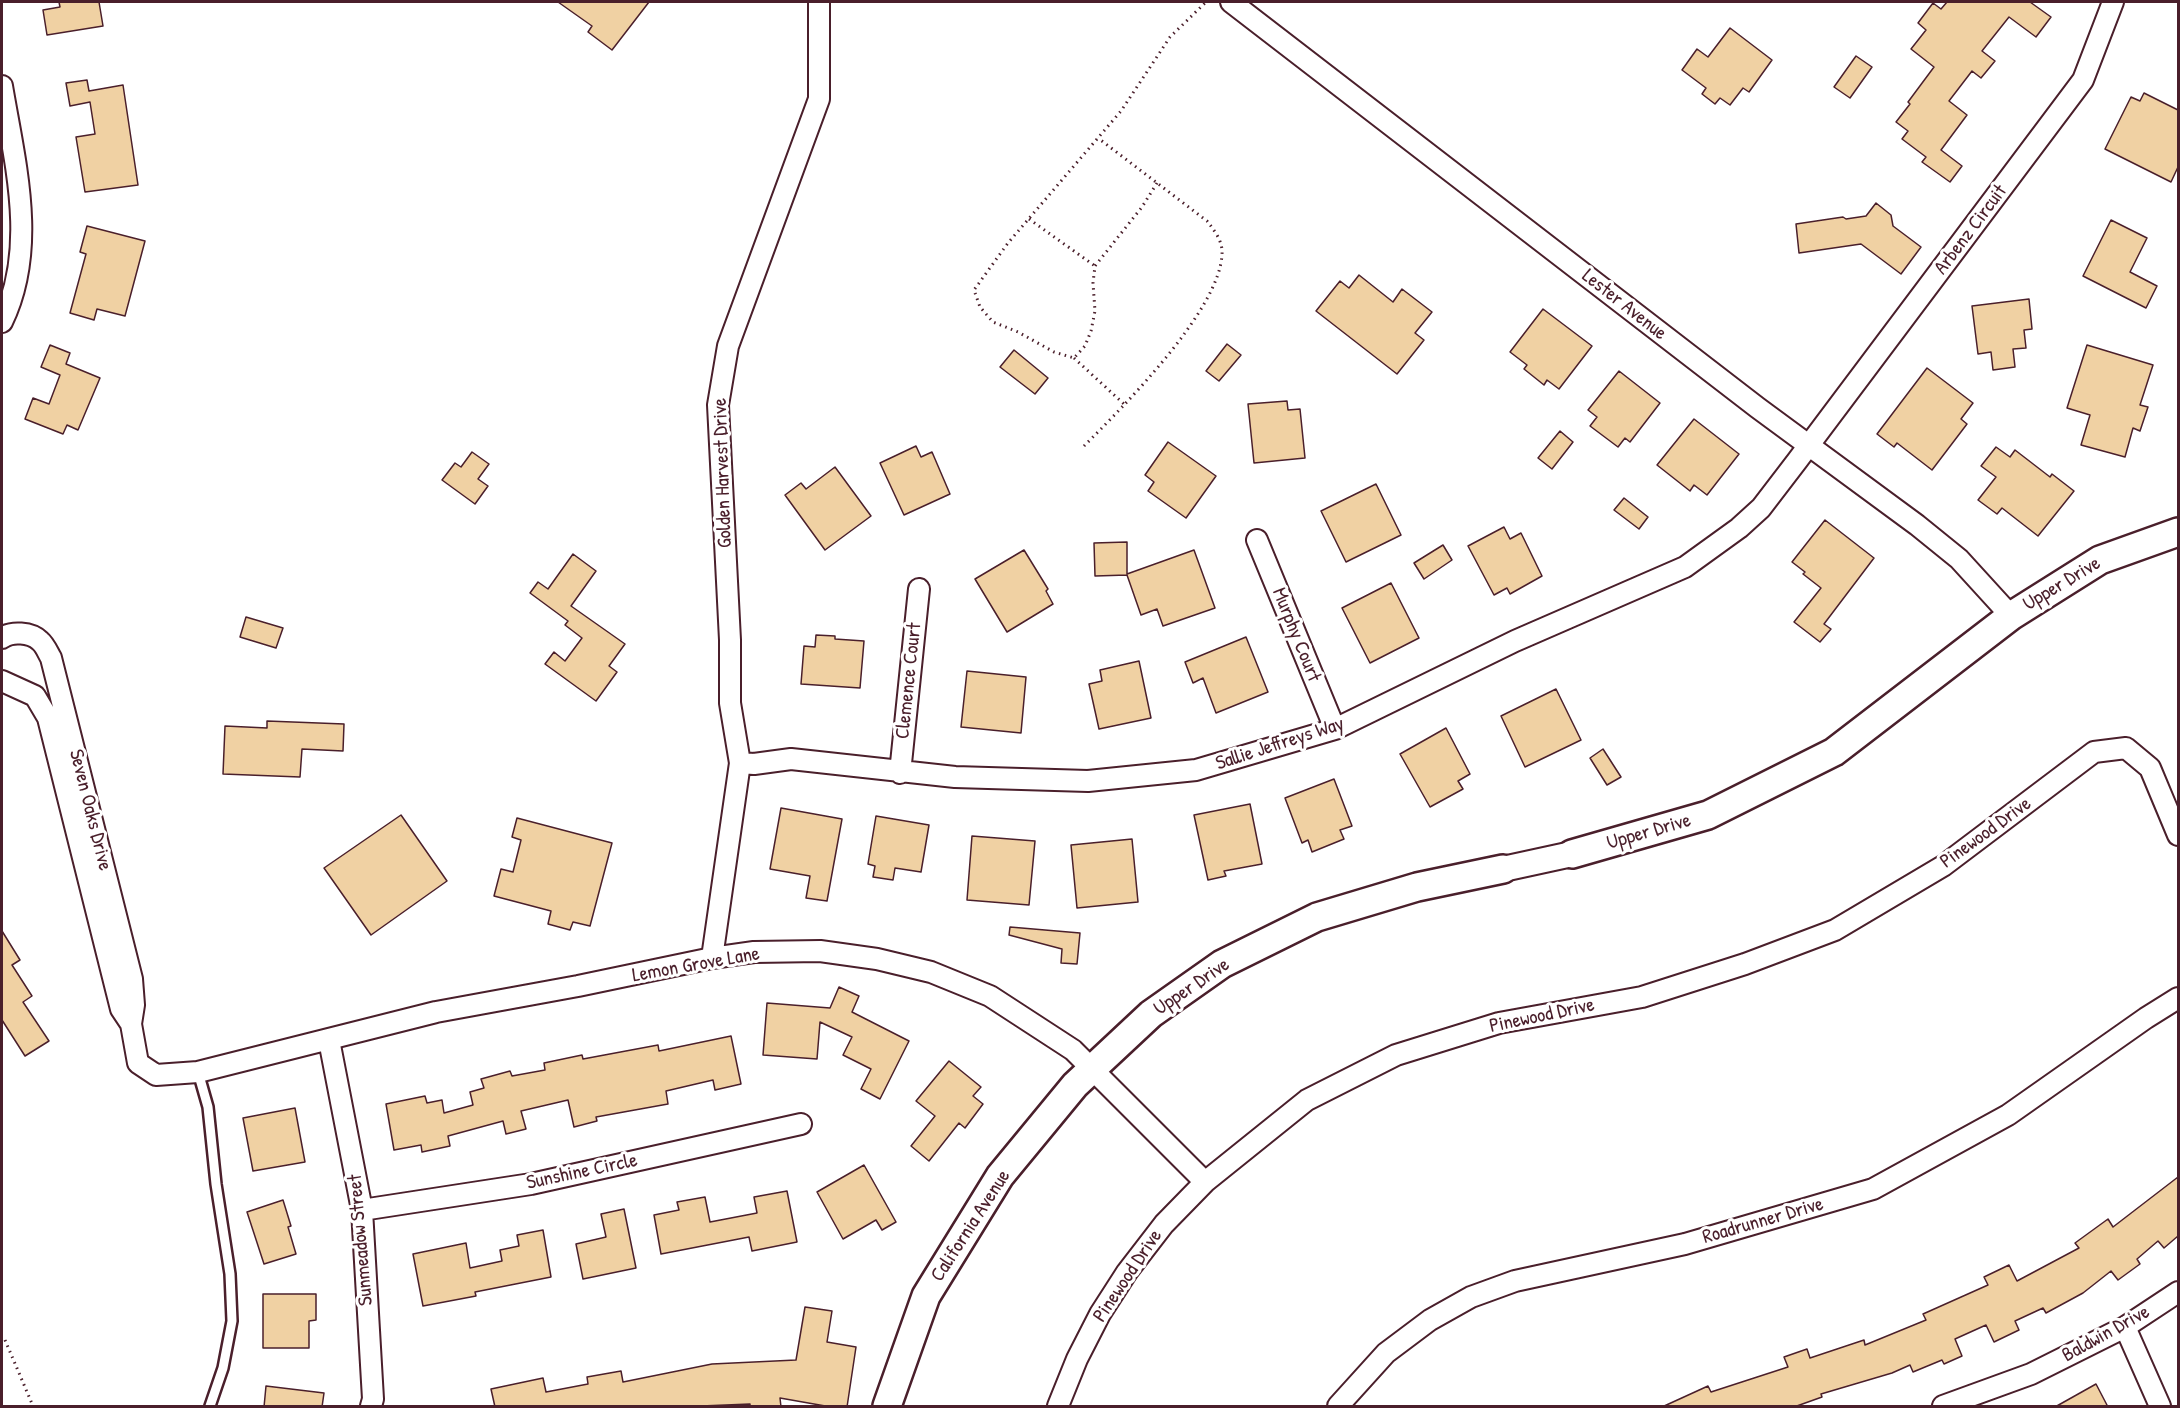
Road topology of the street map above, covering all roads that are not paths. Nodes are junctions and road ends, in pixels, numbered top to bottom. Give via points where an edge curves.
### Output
1 (819, 2) edge
2 (1231, 2) edge
3 (2113, 2) edge
4 (2, 86) edge
5 (2, 322) edge
6 (1809, 446) junction
7 (2178, 532) edge
8 (1257, 540) dead end
9 (919, 589) dead end
10 (2011, 615) junction
11 (2, 638) edge
12 (2, 681) edge
13 (1335, 729) junction
14 (740, 763) junction
15 (900, 772) junction
16 (2178, 835) edge
17 (1572, 854) joint
18 (1503, 869) joint
19 (712, 958) junction
20 (2178, 998) edge
21 (131, 1024) junction
22 (329, 1040) junction
23 (1092, 1068) junction
24 (198, 1072) junction
25 (156, 1075) joint
26 (801, 1124) dead end
27 (1205, 1182) junction
28 (362, 1210) junction
29 (2178, 1292) edge
30 (2125, 1327) junction
31 (210, 1407) edge
32 (371, 1407) edge
33 (887, 1407) edge
34 (1058, 1407) edge
35 (1338, 1407) edge
36 (1943, 1407) edge
37 (2160, 1407) edge

1 - 14 street, Golden Harvest Drive via 819,99 728,346 718,405 730,703
2 - 6 street, Lester Avenue
3 - 6 street, Arbenz Circuit via 2084,81
4 - 5 street via 21,204 20,256
6 - 10 street, Lester Avenue via 1959,559
6 - 13 street, Sallie Jeffreys Way via 1761,508 1684,567 1515,640
7 - 10 main road, Upper Drive via 2100,560
8 - 13 street, Murphy Court
9 - 15 street, Clemence Court
10 - 17 main road, Upper Drive via 1834,752 1708,815
11 - 21 street, Seven Oaks Drive via 22,633 40,640 51,658 132,979
12 - 21 street, Seven Oaks Drive via 35,696 48,718 121,1009
13 - 15 street, Sallie Jeffreys Way via 1196,770 1088,782
14 - 15 street, Sallie Jeffreys Way via 791,759
14 - 19 street, Golden Harvest Drive
16 - 27 street, Pinewood Drive via 2150,768 2126,748 2094,752 1943,866 1835,930 1642,997 1499,1023 1396,1055 1307,1100
17 - 18 street, Upper Drive
18 - 23 main road, Upper Drive via 1417,887 1306,922 1222,964 1151,1014
19 - 22 street, Lemon Grove Lane via 436,1012
19 - 23 street, Lemon Grove Lane via 754,952 820,951 931,972 990,996 1071,1048
20 - 35 street, Roadrunner Drive via 2008,1115 1873,1189 1685,1244 1515,1281 1471,1297 1430,1320 1386,1353
21 - 25 street, Seven Oaks Drive via 138,1063
22 - 24 street, Lemon Grove Lane
22 - 28 street, Sunmeadow Street
23 - 27 street, Lemon Grove Lane
23 - 33 main road, California Avenue via 1000,1176 926,1296
24 - 25 street, Lemon Grove Lane
24 - 31 lane via 208,1107 230,1274 232,1321
26 - 28 street, Sunshine Circle via 531,1184
27 - 34 street, Pinewood Drive via 1164,1224 1127,1272 1077,1359
28 - 32 street, Sunmeadow Street
29 - 30 street, Baldwin Drive
30 - 36 street, Baldwin Drive via 2031,1374
30 - 37 street

